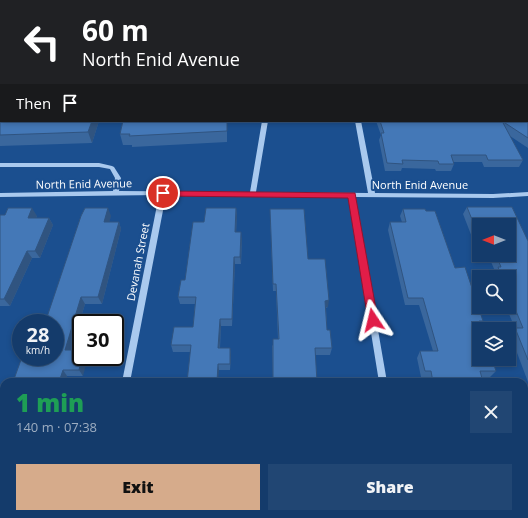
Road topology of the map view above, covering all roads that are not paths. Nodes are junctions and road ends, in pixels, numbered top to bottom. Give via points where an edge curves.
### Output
1 (265, 122) edge
2 (358, 122) edge
3 (0, 165) edge
4 (163, 193) junction
5 (116, 194) junction
6 (253, 194) junction
7 (528, 194) edge
8 (0, 195) edge
9 (352, 195) junction
10 (372, 195) junction
11 (127, 378) edge
12 (382, 378) edge

1 - 6 street
2 - 10 street
3 - 5 street via 99,165 112,168 118,178
4 - 5 street, North Enid Avenue
4 - 6 street, North Enid Avenue
4 - 11 street, Devanah Street
5 - 8 street, North Enid Avenue
6 - 9 street, North Enid Avenue
7 - 10 street, North Enid Avenue
9 - 10 street, North Enid Avenue
9 - 12 street

